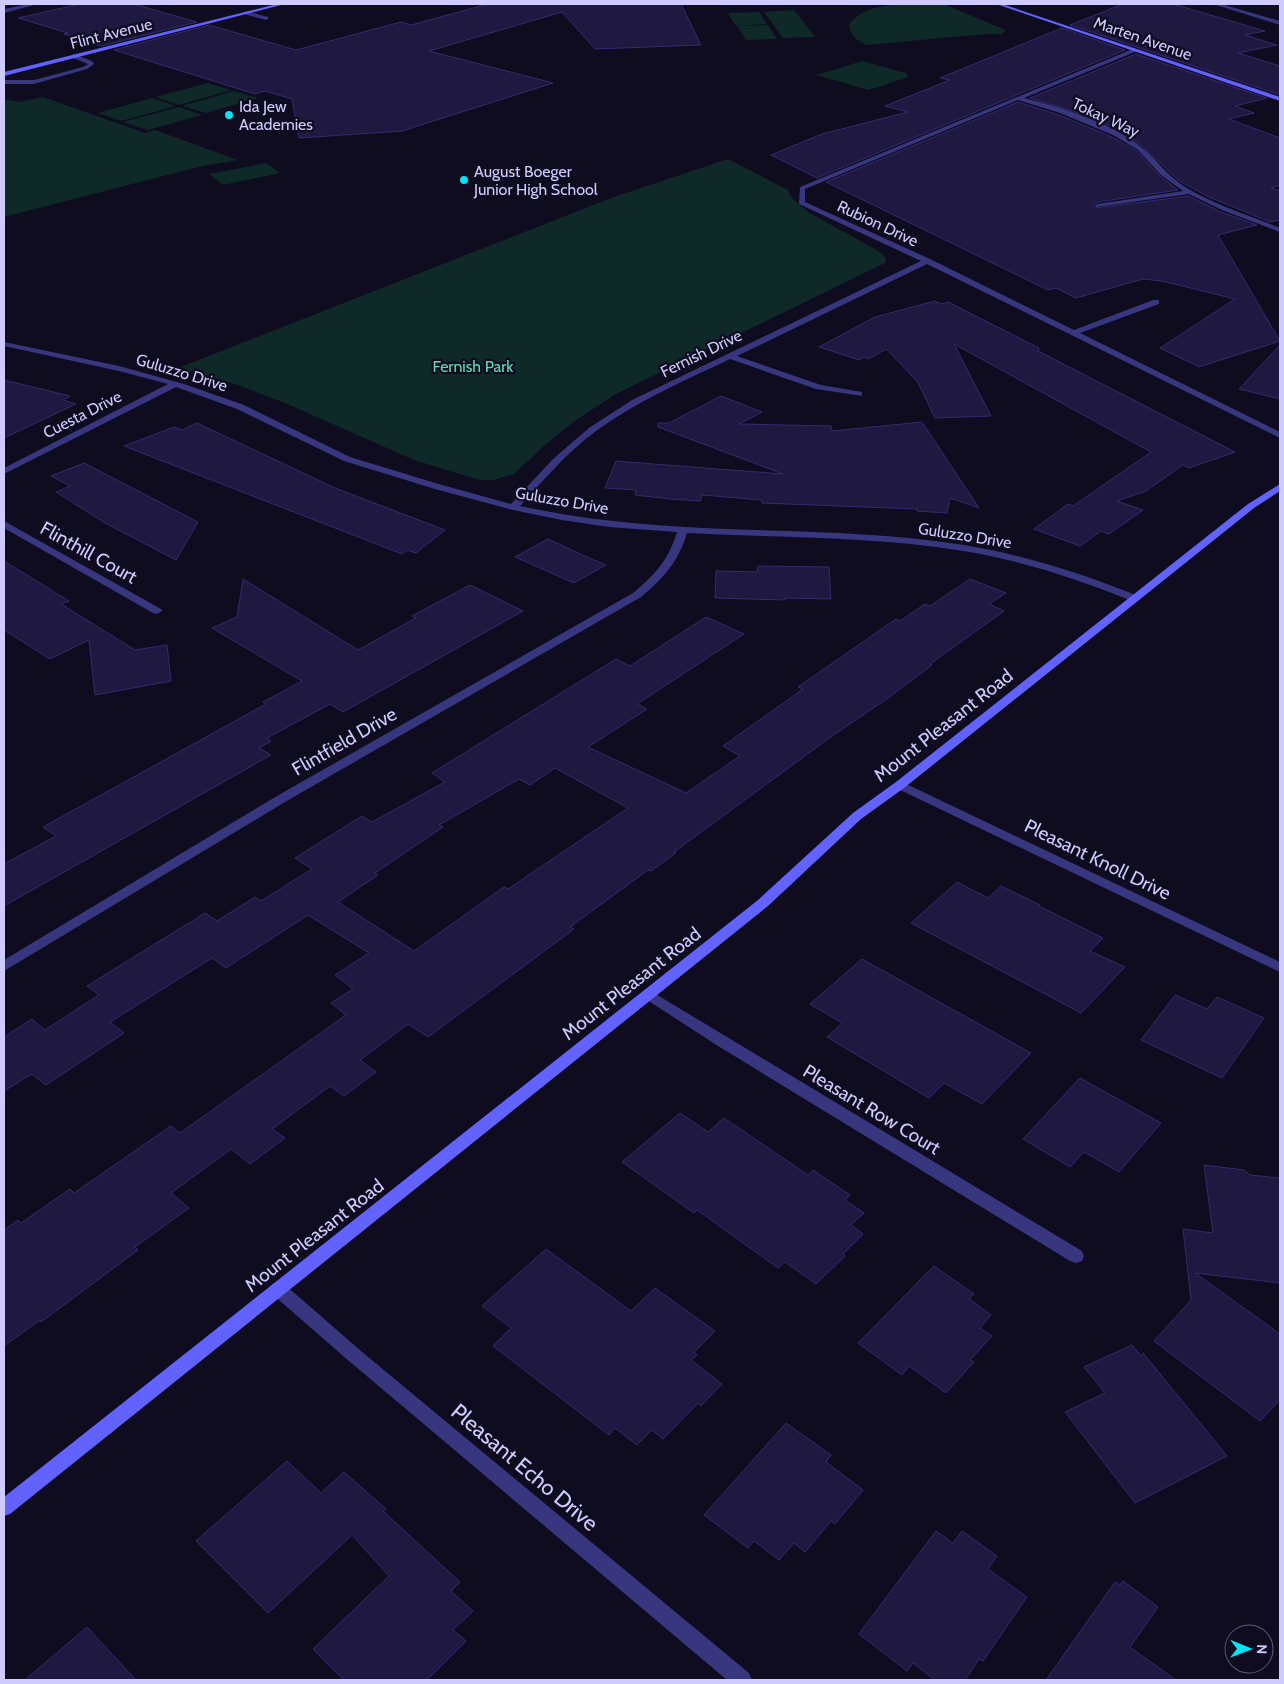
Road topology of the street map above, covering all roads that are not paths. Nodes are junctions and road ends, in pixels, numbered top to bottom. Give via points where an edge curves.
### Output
1 (36, 4) edge
2 (282, 4) edge
3 (998, 4) edge
4 (1216, 4) edge
5 (4, 11) edge
6 (246, 13) junction
7 (266, 18) dead end
8 (1280, 23) edge
9 (1135, 50) junction
10 (73, 56) junction
11 (4, 74) edge
12 (4, 82) edge
13 (1016, 98) junction
14 (1280, 99) edge
15 (1189, 192) junction
16 (1098, 206) dead end
17 (1280, 230) edge
18 (927, 261) junction
19 (1156, 302) dead end
20 (1074, 333) junction
21 (4, 344) edge
22 (729, 356) junction
23 (174, 384) junction
24 (859, 394) dead end
25 (1280, 435) edge
26 (4, 471) edge
27 (1280, 487) edge
28 (512, 507) junction
29 (4, 524) edge
30 (683, 530) junction
31 (1134, 598) junction
32 (157, 611) dead end
33 (900, 785) junction
34 (4, 966) edge
35 (1280, 967) edge
36 (648, 995) junction
37 (1076, 1256) dead end
38 (278, 1289) junction
39 (4, 1508) edge
40 (742, 1680) edge

1 - 5 street
2 - 6 street, Flint Avenue
3 - 9 street, Marten Avenue
4 - 8 street
6 - 7 street
6 - 10 street, Flint Avenue
9 - 13 street, Rubion Drive
9 - 14 street, Marten Avenue
10 - 11 street, Flint Avenue
10 - 12 street via 90,64 34,82
13 - 15 street, Tokay Way via 1054,109 1124,137 1140,149 1158,170
13 - 18 street, Rubion Drive via 802,188 802,203
15 - 16 street
15 - 17 street, Tokay Way
18 - 20 street, Rubion Drive
18 - 22 street, Fernish Drive
19 - 20 street
20 - 25 street, Rubion Drive
21 - 23 street, Guluzzo Drive via 134,372
22 - 24 street via 819,388
22 - 28 street, Fernish Drive via 634,402 592,430
23 - 26 street, Cuesta Drive
23 - 28 street, Guluzzo Drive via 228,402 347,458 448,491
27 - 31 street, Mount Pleasant Road
28 - 30 street, Guluzzo Drive via 565,518
29 - 32 street, Flinthill Court
30 - 31 street, Guluzzo Drive via 884,538 939,544 1060,570
30 - 34 street, Flintfield Drive via 678,548 664,573 636,595 281,799
31 - 33 street, Mount Pleasant Road
33 - 35 street, Pleasant Knoll Drive
33 - 36 street, Mount Pleasant Road via 858,816 763,903
36 - 37 street, Pleasant Row Court
36 - 38 street, Mount Pleasant Road
38 - 39 street, Mount Pleasant Road
38 - 40 street, Pleasant Echo Drive

